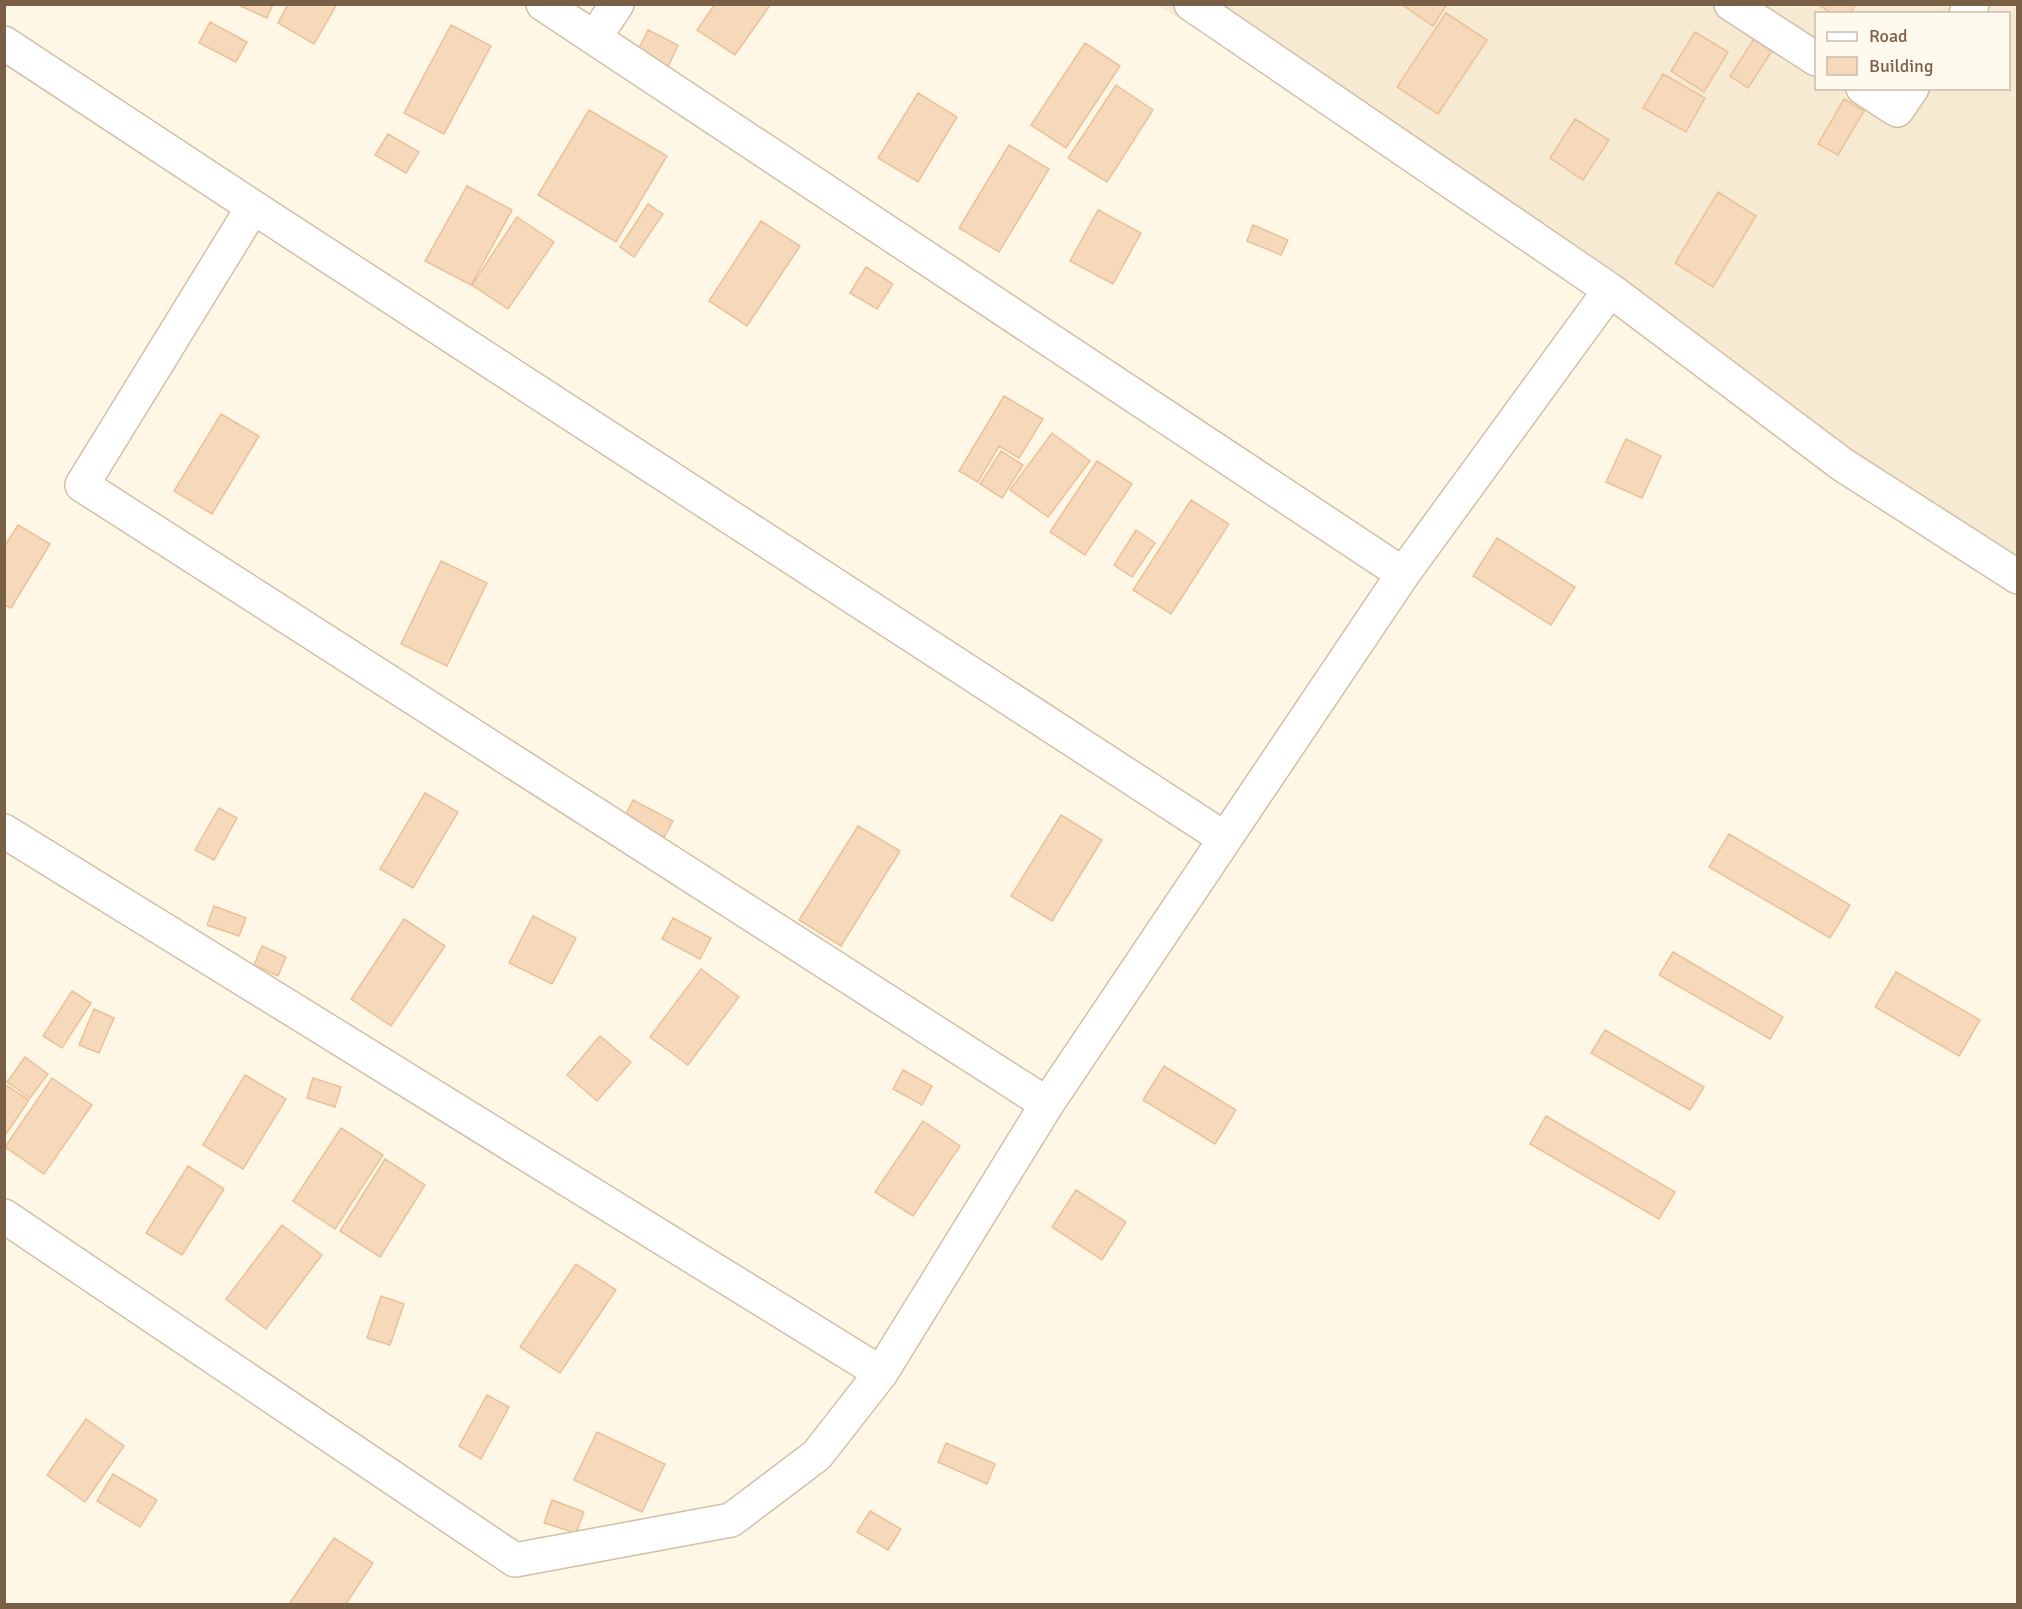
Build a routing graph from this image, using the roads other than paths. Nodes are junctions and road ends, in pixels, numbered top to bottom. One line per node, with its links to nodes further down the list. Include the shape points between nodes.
1 (543, 4): 5 (street)
2 (617, 4): 5 (street)
3 (1731, 4): 7 (street)
4 (1211, 10): 11 (street)
5 (595, 37): 13 (street)
6 (4, 43): 10 (street)
7 (1815, 58)
8 (1866, 90): 9 (street, via 1897,110)
9 (1911, 90)
10 (253, 207): 15 (street); 16 (street, via 82,485)
11 (1610, 290): 12 (street, via 1843,465); 13 (street)
12 (2015, 571)
13 (1403, 574): 15 (street)
14 (4, 831): 18 (street)
15 (1224, 838): 16 (street)
16 (1047, 1104): 18 (street)
17 (4, 1216): 18 (street, via 515,1560 731,1520 817,1455)
18 (880, 1373)

